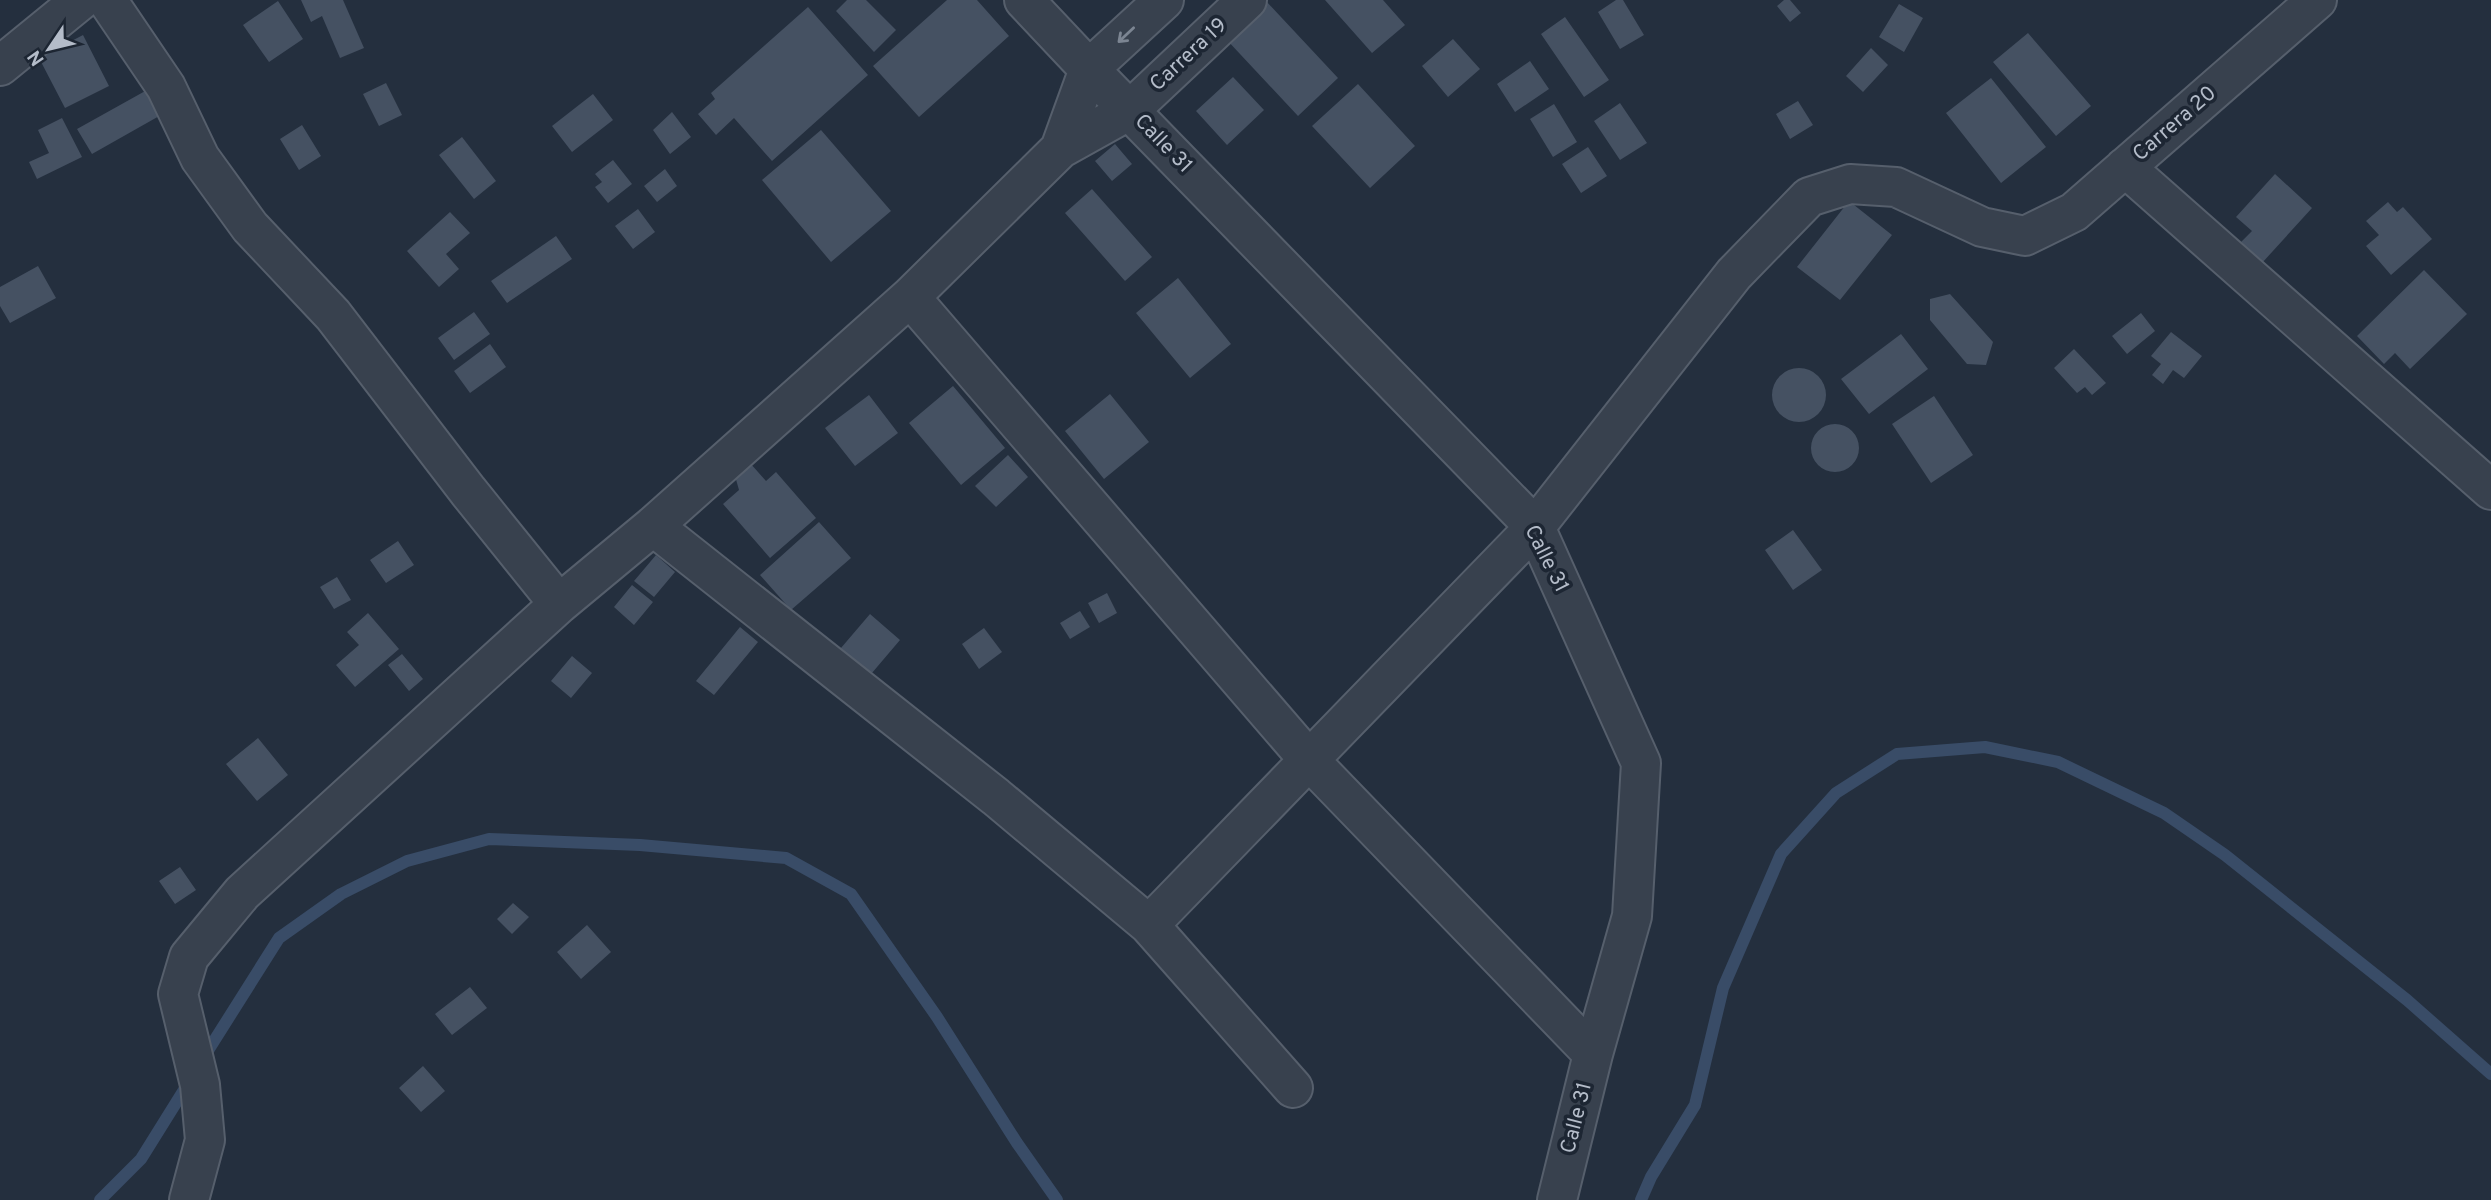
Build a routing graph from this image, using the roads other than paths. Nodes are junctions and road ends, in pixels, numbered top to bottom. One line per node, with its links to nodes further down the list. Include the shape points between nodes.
1 (81, 0): 7 (street)
2 (107, 0): 16 (street, via 166,87 200,158 250,227 333,315)
3 (1024, 0): 8 (street, Calle 31)
4 (1164, 0): 8 (street, one-way to 8)
5 (1247, 0): 9 (street, Carrera 19)
6 (2317, 0): 11 (street, Carrera 20)
7 (0, 66)
8 (1089, 69): 9 (street, Calle 31); 10 (street)
9 (1130, 110): 10 (street, Carrera 19); 15 (street, Calle 31)
10 (1060, 149): 12 (street)
11 (2125, 167): 13 (street); 15 (street, Carrera 20, via 2074,212 2025,236 1982,227 1896,187 1850,184 1809,197 1734,274)
12 (910, 298): 14 (street); 17 (street)
13 (2491, 490)
14 (653, 526): 16 (street); 18 (street, via 996,797)
15 (1535, 527): 17 (street); 19 (street, Calle 31, via 1641,762 1632,916)
16 (559, 604): 21 (street, via 242,894 189,957 178,994 200,1084 205,1140)
17 (1309, 760): 18 (street); 19 (street)
18 (1149, 925): 20 (street)
19 (1593, 1055): 22 (street, Calle 31)
20 (1293, 1088)
21 (189, 1200)
22 (1557, 1200)

